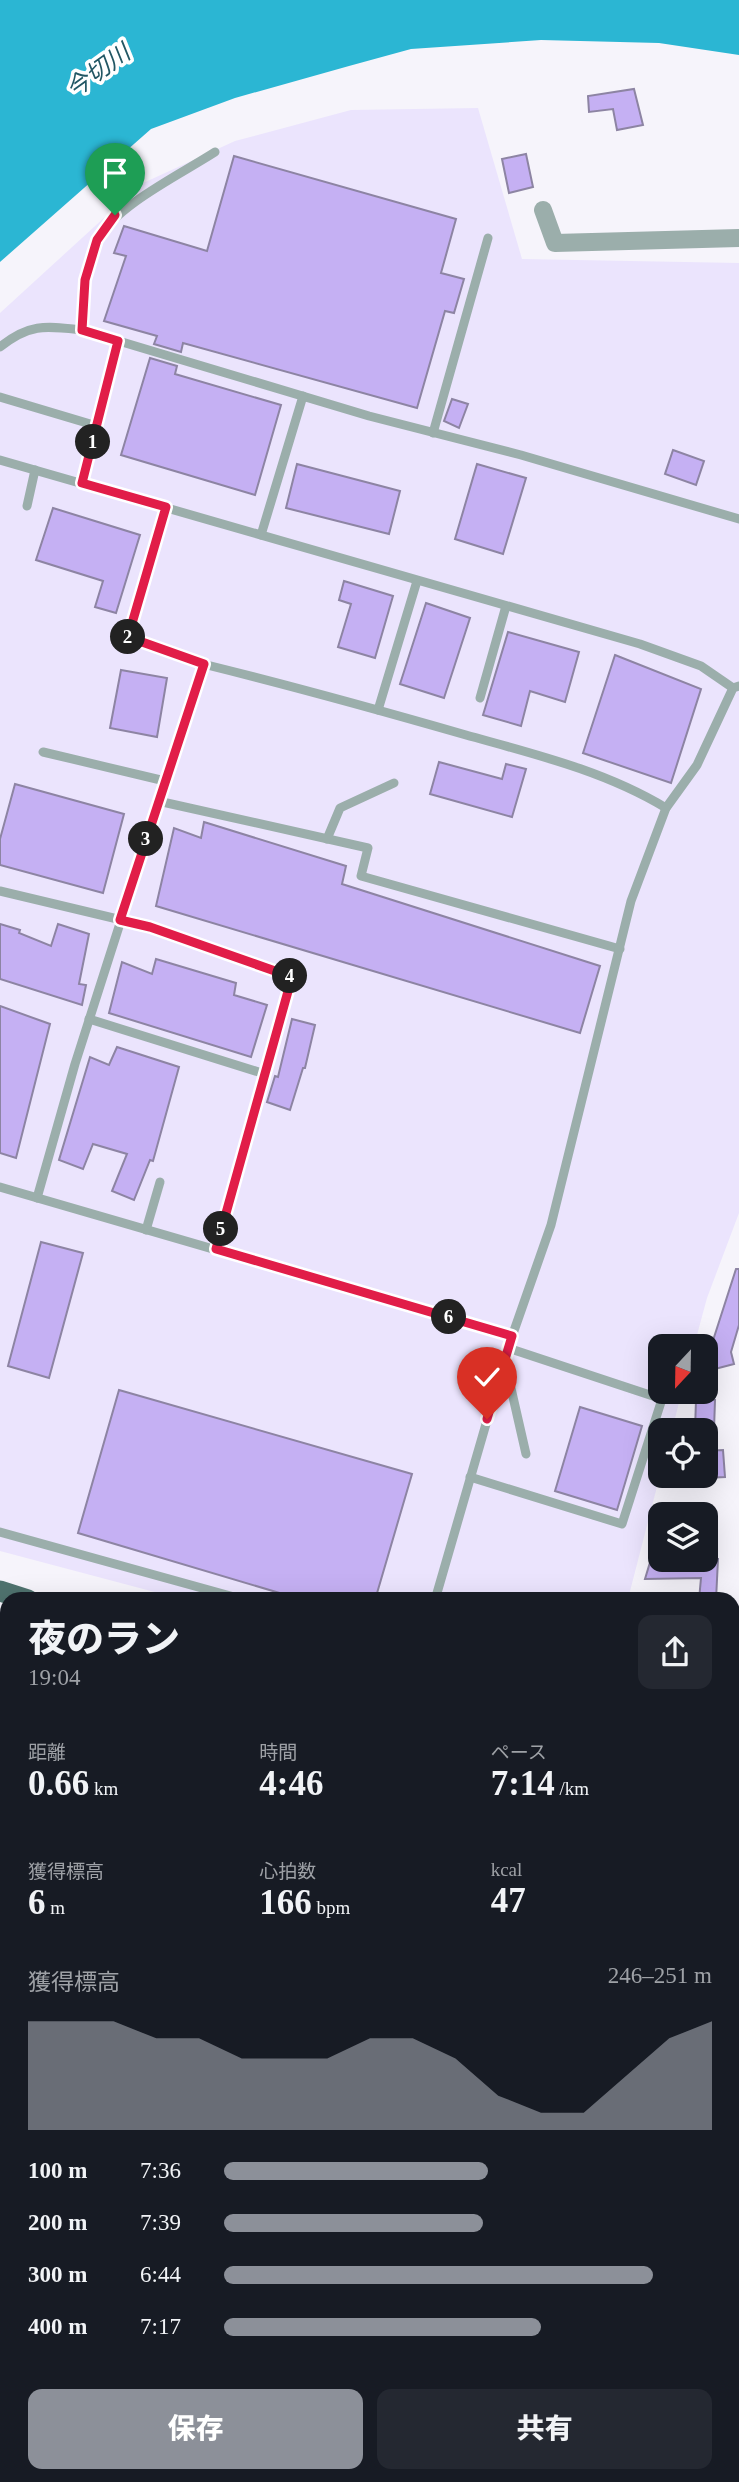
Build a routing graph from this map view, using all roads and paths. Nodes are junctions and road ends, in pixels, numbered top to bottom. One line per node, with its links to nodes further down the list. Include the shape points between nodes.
1 (215, 152): 5 (lane, via 115,215 97,240 85,280)
2 (542, 210): 4 (street, via 555,243)
3 (488, 238): 11 (lane)
4 (739, 238)
5 (82, 330): 6 (lane); 7 (lane, via 43,325 15,335)
6 (118, 341): 8 (lane); 10 (lane)
7 (0, 347)
8 (303, 396): 11 (lane); 18 (lane)
9 (0, 397): 10 (lane)
10 (97, 426): 14 (lane)
11 (433, 433): 17 (lane)
12 (0, 460): 13 (lane)
13 (35, 470): 14 (lane); 15 (lane)
14 (82, 483): 16 (lane)
15 (27, 506)
16 (166, 507): 18 (lane); 21 (lane, via 128,637)
17 (739, 519)
18 (261, 535): 19 (lane)
19 (417, 581): 20 (lane); 24 (lane)
20 (506, 606): 22 (lane, via 640,644 701,666); 23 (lane)
21 (204, 664): 24 (lane); 26 (lane)
22 (736, 687): 29 (lane, via 697,765)
23 (480, 698)
24 (378, 710): 29 (lane, via 550,759 636,790)
25 (43, 752): 26 (lane)
26 (165, 781): 28 (lane)
27 (394, 783): 30 (lane, via 340,808)
28 (158, 801): 30 (lane); 32 (lane)
29 (666, 808): 33 (lane, via 631,901)
30 (327, 839): 33 (lane, via 368,848 361,876)
31 (0, 891): 32 (lane)
32 (120, 920): 34 (lane); 35 (lane, via 292,977)
33 (620, 949): 41 (lane, via 551,1225)
34 (89, 1019): 35 (lane); 38 (lane)
35 (265, 1074): 40 (lane)
36 (160, 1182): 39 (lane)
37 (0, 1187): 38 (lane)
38 (37, 1198): 39 (lane)
39 (146, 1230): 40 (lane)
40 (216, 1249): 41 (lane)
41 (512, 1336): 42 (lane)
42 (508, 1348): 43 (lane); 45 (lane, via 662,1399 622,1524)
43 (505, 1361): 44 (lane); 45 (lane)
44 (526, 1454)
45 (470, 1477): 48 (lane)
46 (0, 1532): 47 (lane)
47 (216, 1592)
48 (437, 1592)

